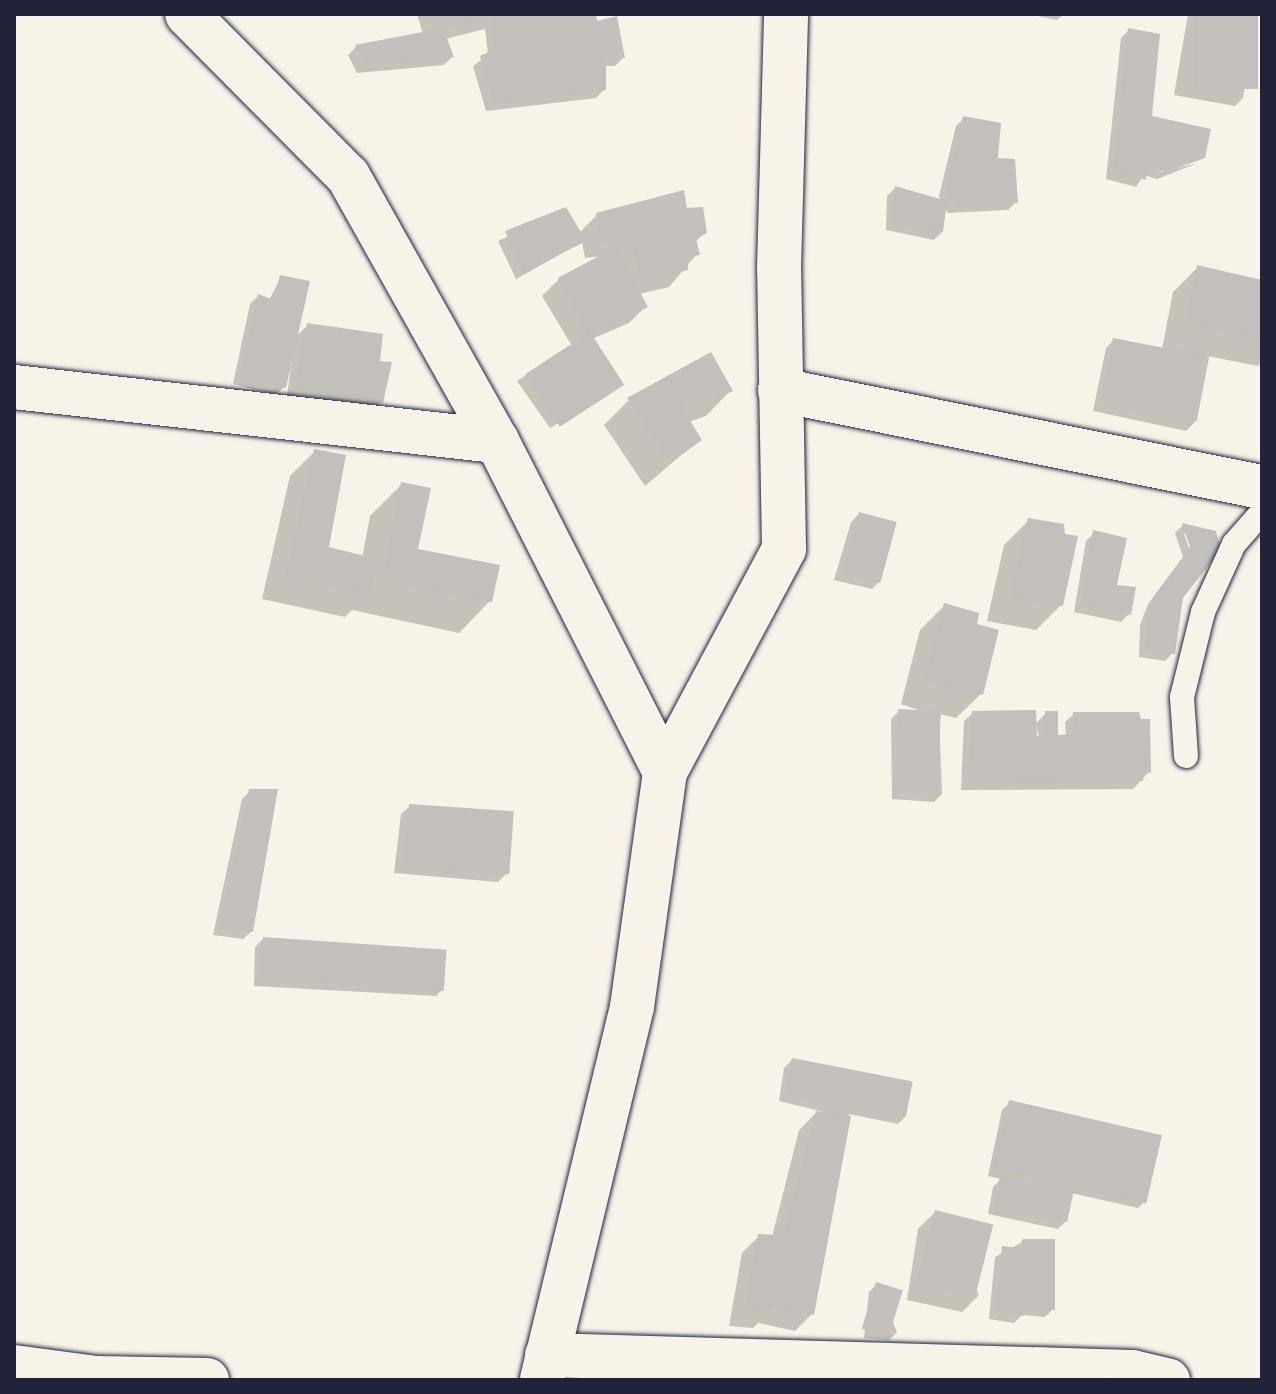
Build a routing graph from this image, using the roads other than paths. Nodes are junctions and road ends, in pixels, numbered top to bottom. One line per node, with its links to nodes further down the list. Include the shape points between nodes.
1 (187, 14): 5 (street, via 348,176)
2 (786, 14): 4 (street)
3 (14, 387): 5 (street)
4 (780, 390): 6 (street); 9 (street, via 784,549)
5 (497, 441): 9 (street)
6 (1262, 487)
7 (1262, 512): 8 (lane, via 1234,544 1203,612 1182,697)
8 (1186, 756)
9 (665, 772): 11 (street, via 632,1007)
10 (14, 1367): 12 (street)
11 (545, 1368): 14 (street, via 1132,1372)
12 (96, 1379): 13 (street)
13 (207, 1380)
14 (1168, 1380)

